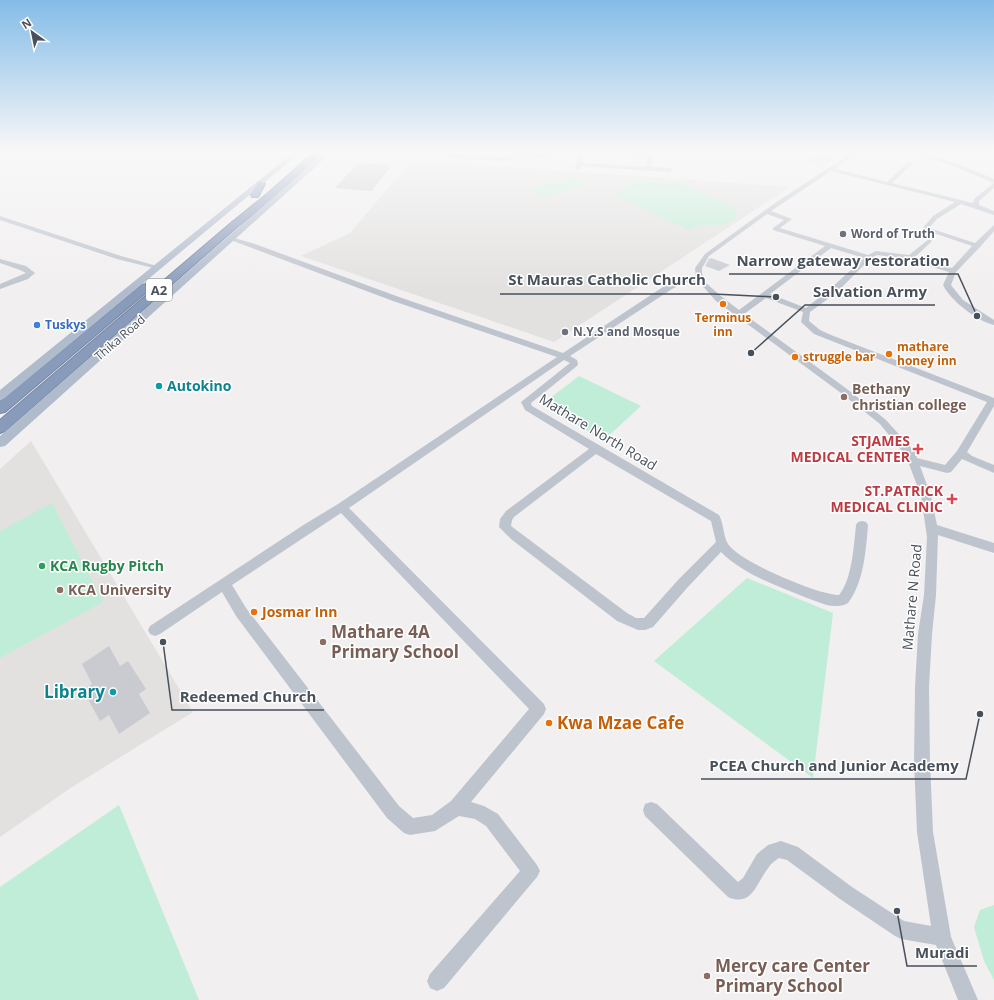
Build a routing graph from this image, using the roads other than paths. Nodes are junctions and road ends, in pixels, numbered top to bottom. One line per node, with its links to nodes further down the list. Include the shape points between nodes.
1 (243, 199): 21 (main road)
2 (251, 199): 32 (highway, Thika Road / A2)
3 (267, 199): 33 (highway, Thika Road / A2)
4 (277, 199): 14 (main road, Thika Road)
5 (786, 199): 10 (street)
6 (947, 199): 8 (street)
7 (978, 199): 9 (street)
8 (960, 202): 9 (street); 17 (street, via 933,219 925,229)
9 (976, 206): 11 (street)
10 (766, 212): 16 (street, via 789,219 775,229); 23 (street, via 702,260 698,271)
11 (994, 213)
12 (0, 218): 21 (street, via 119,258)
13 (994, 227): 17 (street)
14 (231, 239): 29 (street); 34 (main road, Thika Road)
15 (929, 241): 18 (street, via 913,256)
16 (828, 246): 19 (street); 25 (street)
17 (978, 246): 22 (street)
18 (903, 256): 19 (street, via 876,254); 22 (street)
19 (869, 257): 26 (street)
20 (0, 261): 24 (street, via 31,273)
21 (157, 267): 30 (main road)
22 (953, 271): 28 (street, via 947,282 948,290)
23 (700, 280): 27 (street, Mathare N Road); 29 (street, via 685,280 669,287)
24 (0, 287)
25 (766, 295): 26 (street); 27 (street)
26 (807, 311): 31 (street, via 805,322 822,334)
27 (739, 314): 37 (street, Mathare N Road, via 883,422 911,455)
28 (994, 323)
29 (563, 356): 35 (street, Mathare North Road, via 574,364 526,402 526,405); 39 (street)
30 (0, 396)
31 (993, 402): 36 (street)
32 (0, 409)
33 (0, 428)
34 (0, 443)
35 (596, 450): 42 (street, Mathare North Road, via 715,518); 42 (street, via 510,514 506,518 505,527 622,617 640,624 649,622)
36 (961, 454): 37 (street, via 947,469); 38 (street)
37 (913, 461): 41 (street, Mathare N Road, via 926,496)
38 (994, 470)
39 (342, 507): 44 (street); 46 (street, via 539,709)
40 (862, 525): 42 (street, via 861,543 851,587 846,598 836,601 751,568 725,550)
41 (932, 528): 43 (street); 48 (street, Mathare N Road, via 930,595 922,687 922,762 925,832)
42 (722, 543)
43 (994, 548)
44 (224, 584): 45 (street); 46 (street, via 241,612 393,812 410,827 435,823)
45 (155, 630)
46 (456, 807): 49 (street, via 478,812 492,820 532,871)
47 (651, 810): 48 (street, via 734,891 741,891 750,884 763,860 781,849 792,853 901,930)
48 (942, 937): 50 (street, Mathare N Road)
49 (437, 980)
50 (968, 1000)

